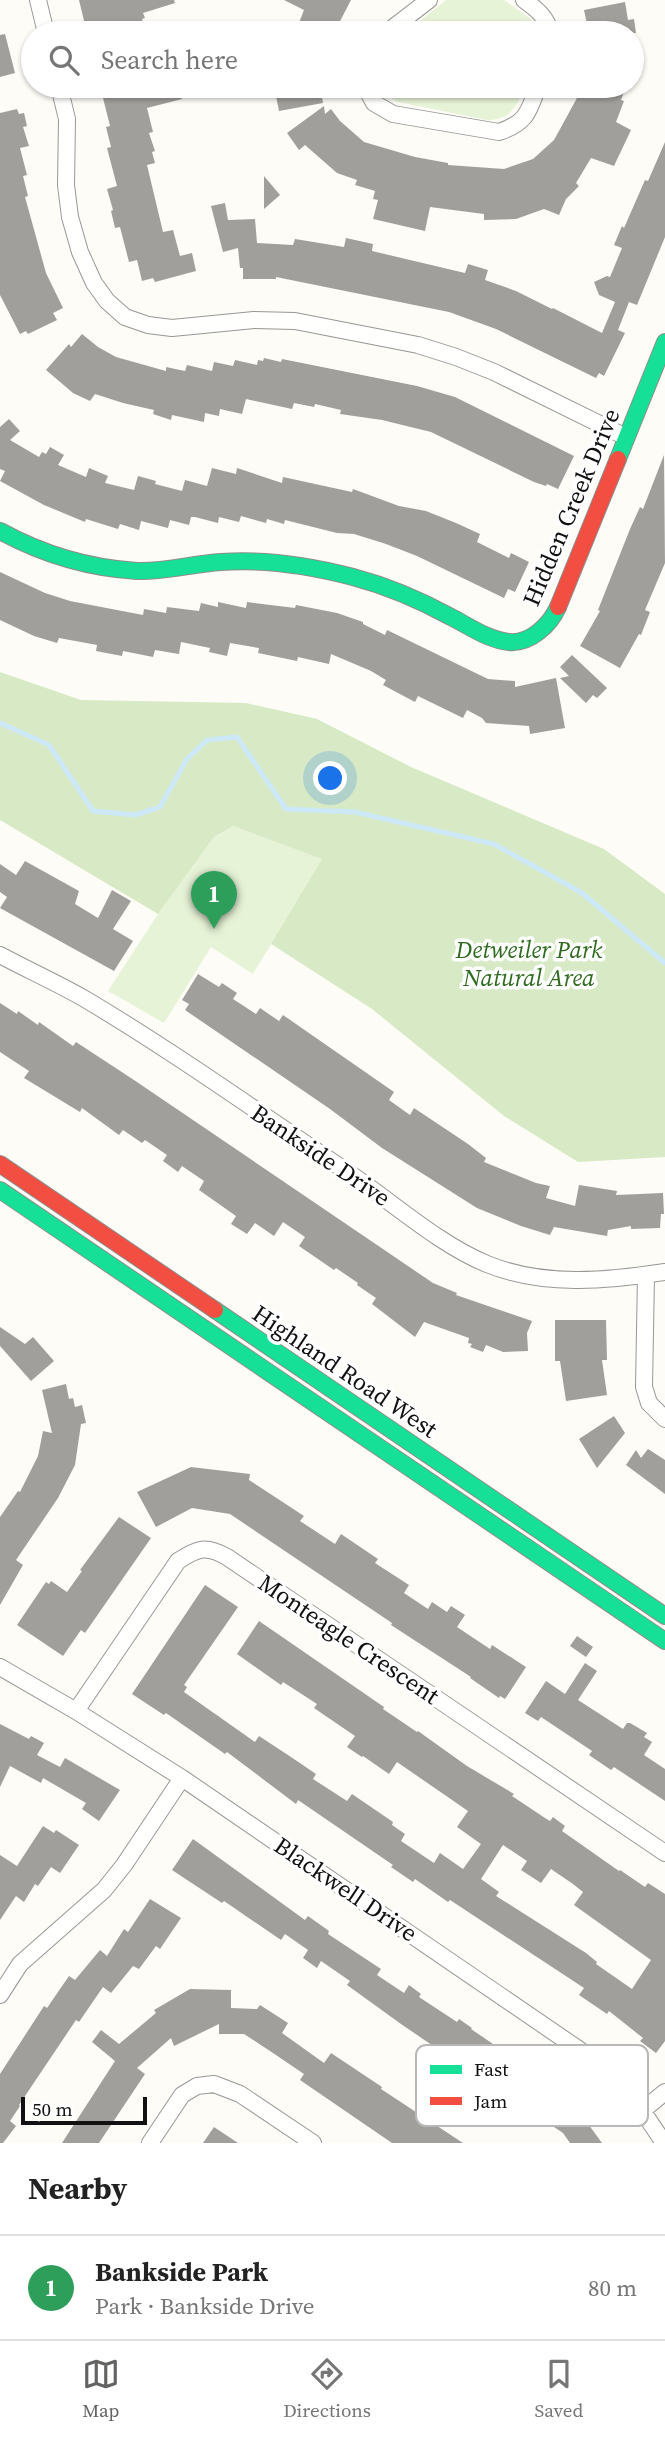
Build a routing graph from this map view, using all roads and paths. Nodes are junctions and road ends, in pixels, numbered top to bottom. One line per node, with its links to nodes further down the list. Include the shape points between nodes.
1 (38, 0): 4 (street)
2 (429, 0): 5 (street)
3 (524, 0): 6 (street)
4 (43, 21)
5 (402, 21)
6 (547, 21)
7 (62, 98): 11 (street, via 66,185 80,253 100,292 125,317 172,328 295,321 418,345 494,372)
8 (371, 98): 9 (street, via 393,114 499,132 513,128 528,114)
9 (534, 98)
10 (665, 342): 11 (main road, Hidden Creek Drive)
11 (626, 437): 12 (main road, Hidden Creek Drive, via 555,612 536,634 523,640 493,638 430,606 353,577 296,565 228,562 158,571 97,568)
12 (0, 531)
13 (0, 955): 17 (street, Bankside Drive, via 131,1028 456,1248 487,1264 524,1275 573,1280)
14 (0, 1164): 19 (main road, Highland Road West)
15 (0, 1190): 20 (main road, Highland Road West)
16 (665, 1272): 17 (street, Bankside Drive)
17 (646, 1275): 18 (street, via 644,1387 649,1403)
18 (665, 1419)
19 (665, 1616)
20 (665, 1641)
21 (0, 1667): 22 (street, Blackwell Drive)
22 (76, 1711): 23 (street, Blackwell Drive); 24 (street, Monteagle Crescent, via 178,1561 195,1550 212,1549)
23 (182, 1778): 25 (street, via 104,1891 20,1964); 26 (street, Blackwell Drive)
24 (665, 1853)
25 (0, 1995)
26 (575, 2045)
27 (665, 2092): 28 (street)
28 (648, 2106)
29 (648, 2118): 32 (street, Blackwell Drive)
30 (150, 2143): 31 (street, via 182,2095 197,2086 214,2084 240,2094)
31 (313, 2143)
32 (664, 2143)

